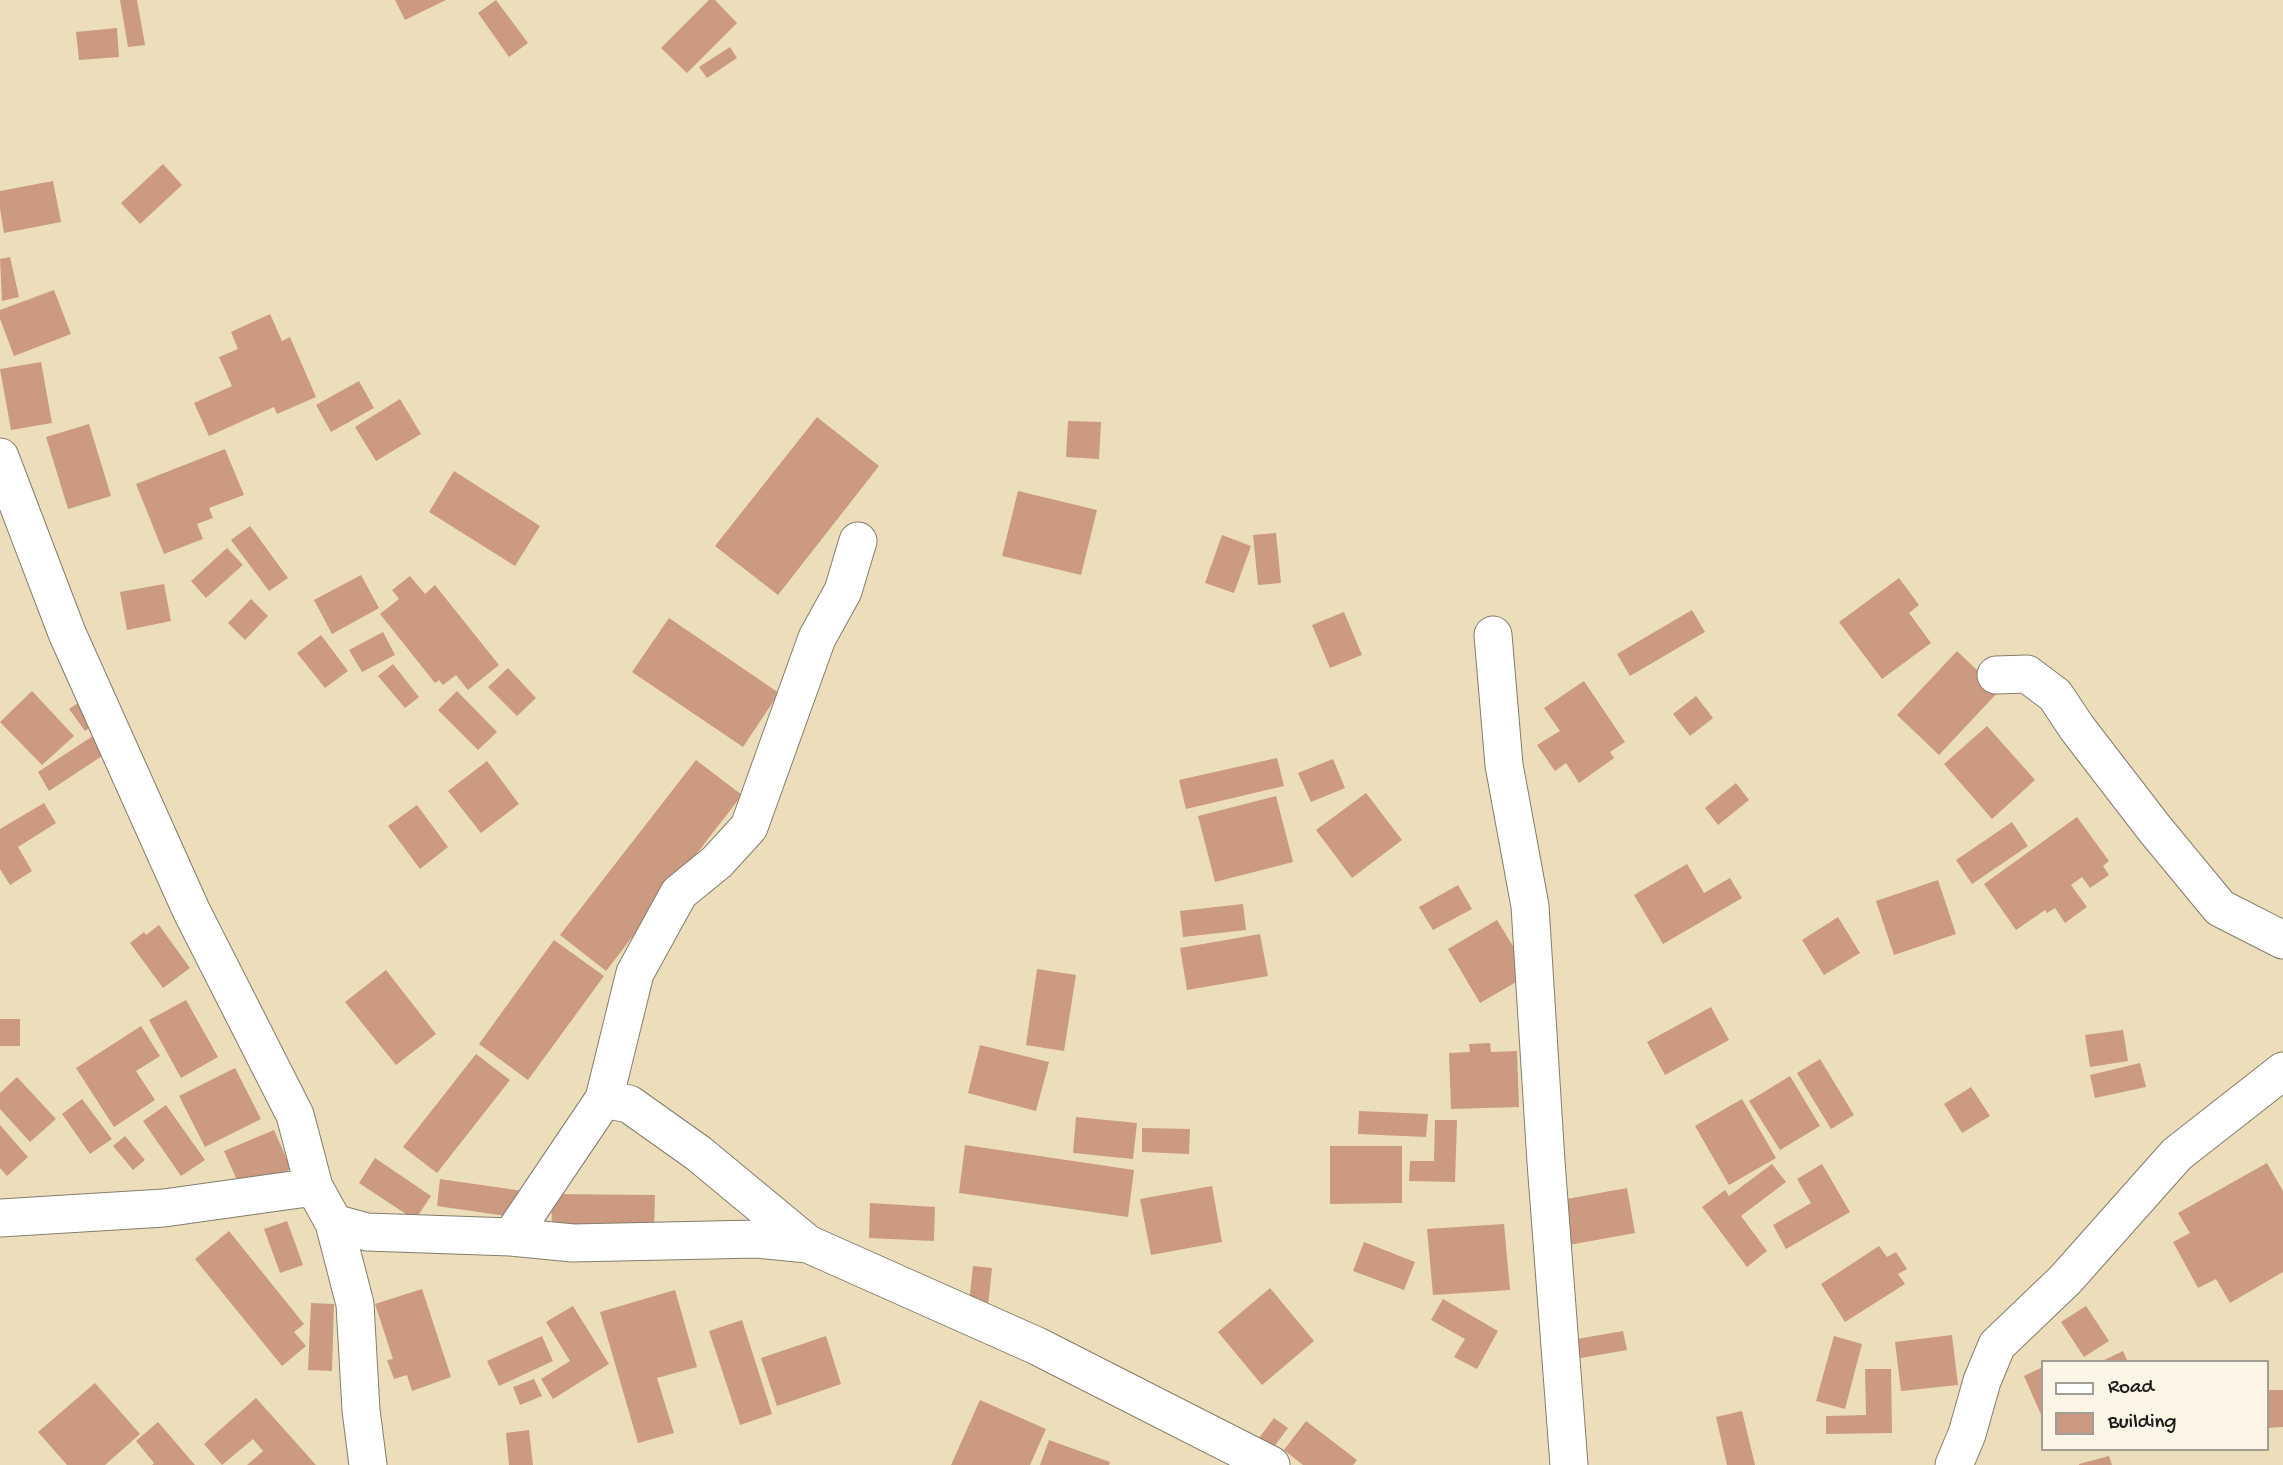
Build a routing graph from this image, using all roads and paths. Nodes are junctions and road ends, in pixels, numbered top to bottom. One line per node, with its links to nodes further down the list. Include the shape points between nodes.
1 (0, 457): 8 (street, via 67,633 174,873 295,1115)
2 (858, 541): 7 (street, via 843,591 817,638 748,827 717,862 679,893 635,973)
3 (1493, 635): 15 (street, via 1504,765 1530,906)
4 (1996, 675): 5 (street, via 2027,674 2055,695 2220,908)
5 (2283, 940)
6 (2283, 1071): 16 (street, via 2177,1154 2065,1280 1997,1345)
7 (604, 1099): 11 (street); 12 (street, via 629,1104 698,1153)
8 (314, 1187): 9 (street, via 164,1208); 10 (street)
9 (0, 1218)
10 (334, 1223): 11 (street, via 367,1232); 13 (street, via 355,1304)
11 (511, 1237): 12 (street, via 573,1243 757,1239)
12 (808, 1244): 14 (street, via 1037,1346)
13 (368, 1465)
14 (1271, 1465)
15 (1569, 1465)
16 (1954, 1465)

